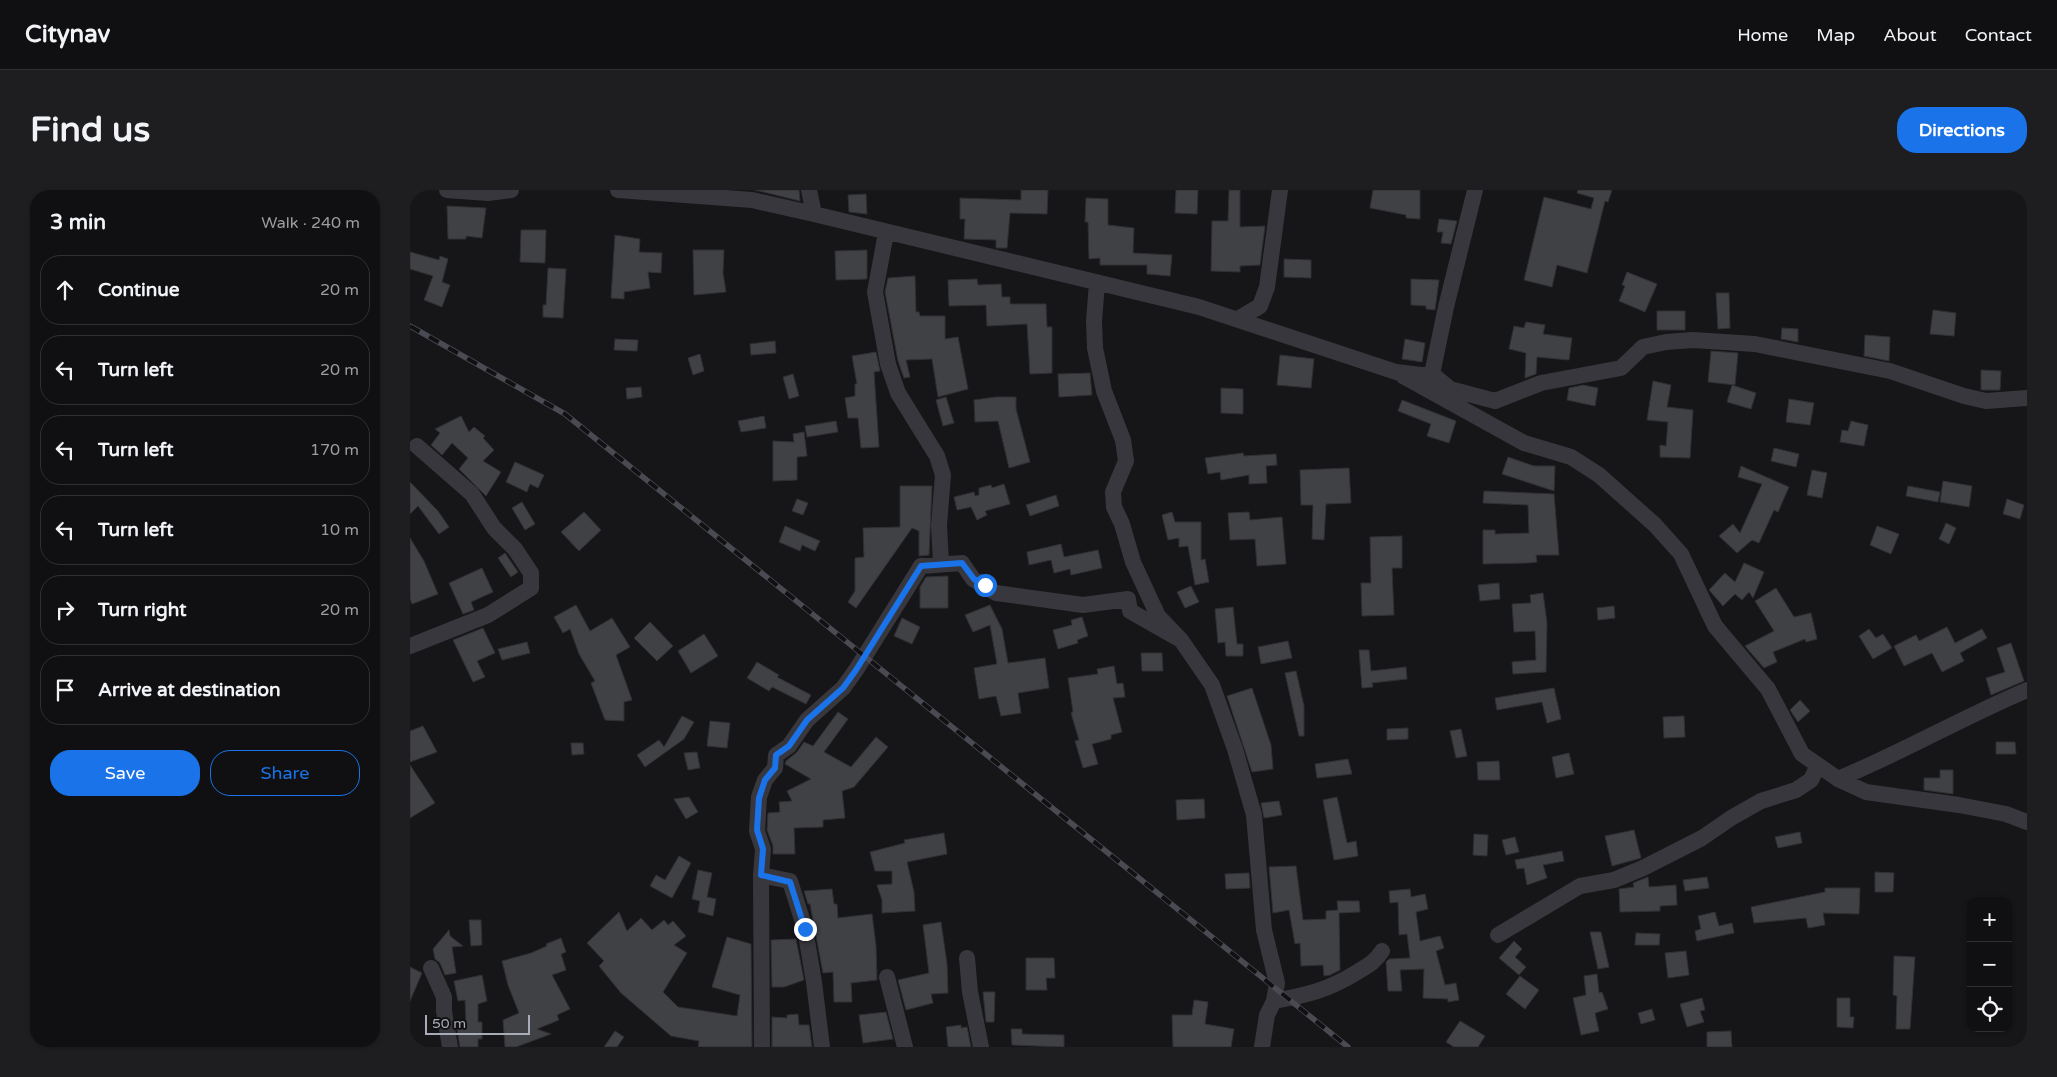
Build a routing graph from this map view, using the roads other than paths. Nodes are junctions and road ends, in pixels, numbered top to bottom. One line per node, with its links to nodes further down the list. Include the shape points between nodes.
1 (447, 190): 2 (street, via 488,194)
2 (511, 190)
3 (618, 190): 7 (street, via 752,200)
4 (809, 190): 7 (street)
5 (1280, 190): 10 (street, via 1267,287 1260,306)
6 (1475, 190): 12 (street)
7 (814, 214): 8 (street)
8 (886, 233): 9 (street); 15 (street, via 875,292 888,364 898,393 937,456 943,476 939,525)
9 (1097, 283): 10 (street); 16 (street, via 1095,348 1104,390 1123,440 1126,461 1113,492 1114,507 1147,596 1158,616)
10 (1238, 319): 11 (street)
11 (1396, 372): 12 (street); 19 (street, via 1524,443 1571,457 1599,476 1654,525 1681,554 1715,626 1768,689 1802,754)
12 (1432, 374): 13 (street, via 1450,389 1495,401 1541,383 1621,368 1643,347 1701,340 1755,344 1890,372 1986,400)
13 (2027, 398)
14 (417, 446): 17 (street, via 472,494 494,528 515,549 531,573 531,588 488,615)
15 (941, 563): 16 (street, via 962,563 974,579 996,593 1083,605 1128,599 1130,611); 22 (street, via 921,566 843,688 807,720 789,746 776,755 775,768 765,780 759,798 757,830 763,849)
16 (1181, 640): 28 (street, via 1212,685 1254,815 1264,930 1277,983)
17 (410, 646)
18 (2027, 690): 20 (street)
19 (1818, 765): 20 (street); 23 (street, via 1811,780 1796,790 1761,801 1702,838 1644,868 1614,880 1580,886)
20 (1838, 779): 21 (street, via 1866,792 1959,805 2006,814)
21 (2027, 822)
22 (761, 875): 30 (street); 31 (street, via 790,882 805,929)
23 (1498, 934)
24 (1382, 951): 28 (street, via 1377,960 1337,985 1314,994)
25 (967, 958): 33 (street)
26 (431, 968): 29 (street, via 444,997)
27 (887, 977): 32 (street)
28 (1274, 1001): 34 (street, via 1267,1016)
29 (450, 1047)
30 (762, 1047)
31 (822, 1047)
32 (905, 1047)
33 (980, 1047)
34 (1262, 1047)

